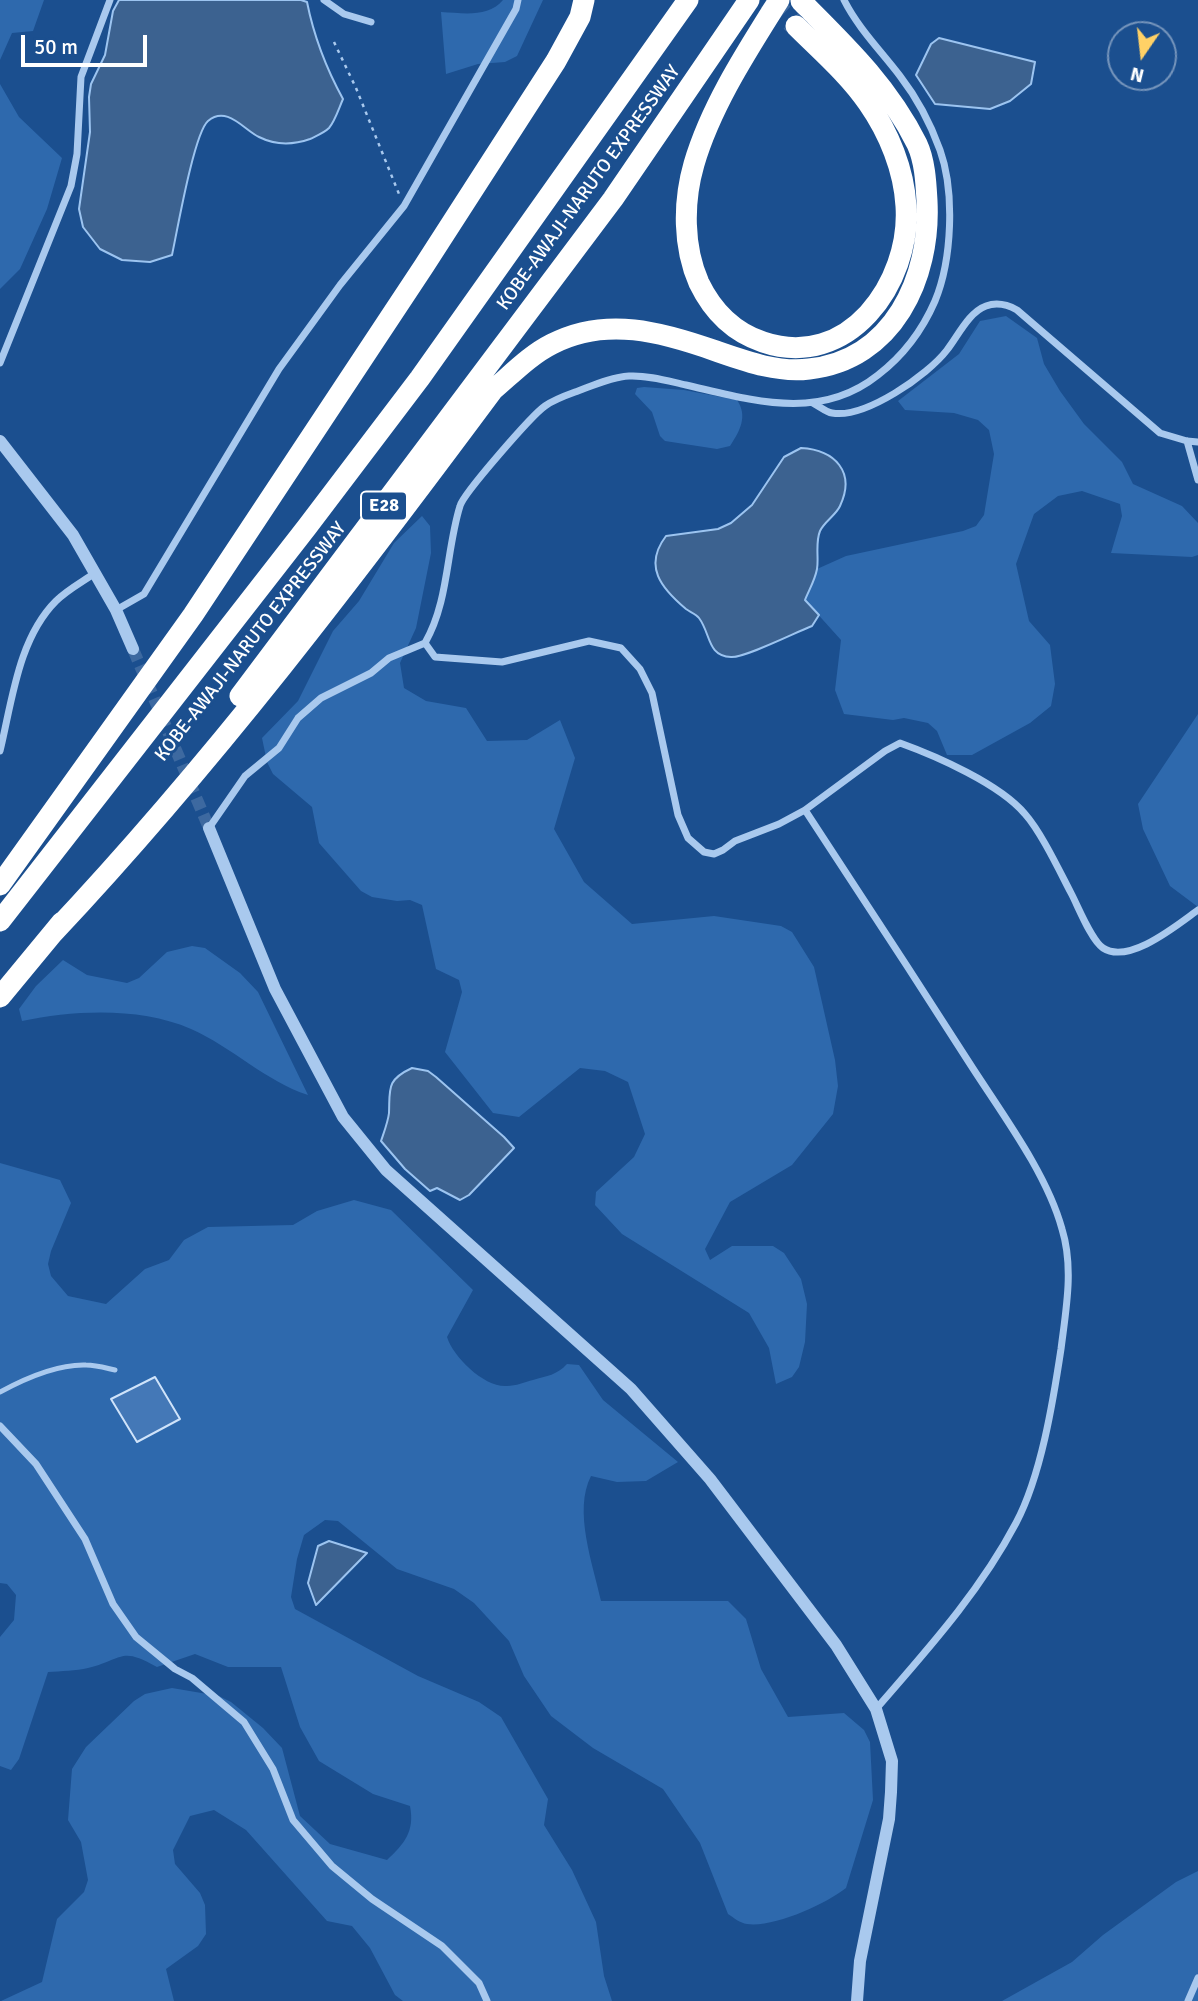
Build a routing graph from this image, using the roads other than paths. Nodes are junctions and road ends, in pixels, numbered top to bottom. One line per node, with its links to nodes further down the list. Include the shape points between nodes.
1 (110, 0): 12 (street, via 80,77 71,186)
2 (324, 0): 10 (street, via 344,14)
3 (518, 0): 19 (street, via 404,206 279,369 144,594)
4 (584, 0): 25 (highway, via 580,18 556,61 395,311 193,615)
5 (688, 0): 27 (highway, KOBE-AWAJI-NARUTO EXPRESSWAY / E28, via 420,378)
6 (749, 0): 28 (highway, KOBE-AWAJI-NARUTO EXPRESSWAY / E28, via 613,199 394,493)
7 (779, 0): 11 (highway, via 706,130 688,193 686,235 692,266 719,315 741,333 788,347 830,341 862,321 893,278 906,224 902,180 884,129 867,101)
8 (844, 0): 13 (street, via 902,78 924,114 944,162 947,256 938,294 902,354 869,382)
9 (801, 1): 28 (highway, via 883,87 919,148 928,223 922,262 910,298 896,320 858,354 807,369 766,366 650,332 614,328 575,335 524,363 494,390 298,648 116,866)
10 (371, 22)
11 (796, 26)
12 (0, 363)
13 (813, 403): 15 (street, via 831,413 854,412 878,403 946,353 976,312 986,306 1009,305 1160,433); 20 (street, via 774,404 629,376 545,405 463,498 443,595)
14 (0, 441): 18 (street, via 73,535)
15 (1187, 441): 16 (street); 17 (street)
16 (1198, 442)
17 (1198, 480)
18 (95, 573): 19 (street); 22 (street, via 55,601 35,632)
19 (116, 611): 21 (street)
20 (425, 643): 23 (street, via 435,657 502,662 589,641 621,648 640,669 652,693 678,816 688,838 704,852 714,854); 24 (street, via 389,658 371,673 321,698 298,718 279,748 245,776)
21 (133, 649)
22 (0, 751)
23 (805, 810): 26 (street, via 900,743 998,791 1025,814 1103,948 1123,953 1156,939); 33 (street, via 1013,1130 1050,1195 1069,1261 1057,1376 1036,1471 1017,1522 950,1625)
24 (209, 828): 33 (street, via 275,989 343,1117 386,1170 631,1389 718,1490 836,1645)
25 (0, 885)
26 (1198, 910)
27 (0, 921)
28 (53, 933): 29 (highway, KOBE-AWAJI-NARUTO EXPRESSWAY / E28)
29 (0, 998)
30 (115, 1370): 31 (lane, via 85,1365 55,1370 24,1378)
31 (0, 1392)
32 (0, 1426): 35 (street, via 36,1464 85,1539 113,1604 136,1637 244,1722 273,1769 293,1821 332,1866 442,1946 479,1983)
33 (876, 1709): 36 (street, via 892,1761 891,1792)
34 (1198, 1978): 37 (street)
35 (488, 2001)
36 (857, 2001)
37 (1188, 2001)

